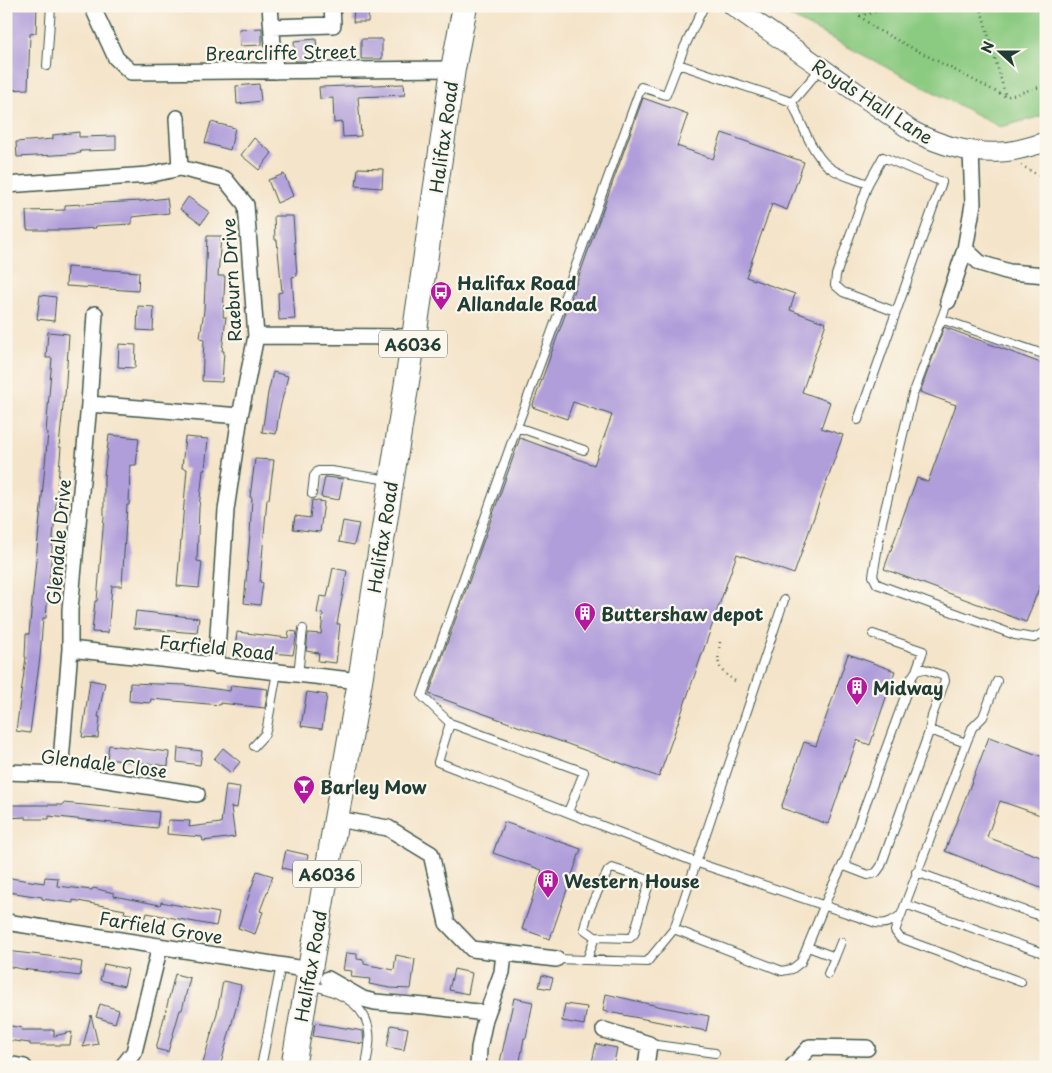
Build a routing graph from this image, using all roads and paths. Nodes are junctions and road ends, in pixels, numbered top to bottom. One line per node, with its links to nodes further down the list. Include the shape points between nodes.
1 (51, 6): 14 (lane)
2 (92, 6): 17 (street, Brearcliffe Street, via 116,58 131,72)
3 (270, 6): 12 (street)
4 (332, 6): 12 (street, via 333,25)
5 (465, 6): 16 (highway, Halifax Road / A6036)
6 (704, 6): 13 (lane)
7 (733, 6): 15 (street, Royds Hall Lane)
8 (857, 6): 11 (path)
9 (895, 6): 11 (path)
10 (980, 6): 19 (path)
11 (860, 16): 19 (path, via 876,29)
12 (272, 27): 17 (street)
13 (678, 64): 20 (lane); 39 (lane, via 666,96 641,87)
14 (47, 66)
15 (821, 68): 20 (lane); 23 (street, Royds Hall Lane, via 912,131 938,144)
16 (453, 69): 17 (street, Brearcliffe Street); 34 (highway, Halifax Road / A6036)
17 (275, 72)
18 (1046, 85): 19 (path)
19 (1006, 97)
20 (792, 102): 25 (lane, via 817,154 828,167)
21 (176, 118): 24 (street)
22 (1046, 142): 23 (street, Royds Hall Lane, via 1001,152)
23 (970, 151): 27 (street, via 973,204)
24 (180, 168): 26 (street, Raeburn Drive, via 148,175); 33 (street, Raeburn Drive, via 225,179 246,205)
25 (868, 184): 30 (lane, via 836,275 836,285 843,292); 30 (lane, via 883,157 942,182)
26 (6, 185)
27 (965, 249): 28 (street, via 980,263 1009,272); 29 (street)
28 (1046, 276)
29 (948, 301): 32 (lane)
30 (896, 312): 38 (lane)
31 (95, 314): 36 (street, Glendale Drive)
32 (941, 319): 35 (lane); 45 (lane, via 912,397 882,522 873,576 877,584 1015,635 1034,638)
33 (256, 336): 34 (street); 37 (street, Raeburn Drive)
34 (414, 337): 41 (highway, Halifax Road / A6036)
35 (1046, 355)
36 (90, 404): 37 (street); 48 (street, Glendale Drive, via 70,610)
37 (240, 416): 49 (street, Raeburn Drive, via 226,510)
38 (858, 420)
39 (517, 427): 40 (lane); 56 (lane, via 422,696)
40 (584, 450)
41 (391, 480): 42 (lane, via 318,471 314,476); 53 (highway, Halifax Road / A6036)
42 (312, 494)
43 (784, 600): 66 (lane)
44 (303, 629): 52 (lane)
45 (1046, 632)
46 (873, 634): 50 (lane, via 923,651)
47 (720, 642): 54 (path, via 718,665)
48 (70, 649): 49 (street, Farfield Road); 61 (street, Glendale Drive)
49 (216, 666): 51 (street, Farfield Road)
50 (916, 670): 57 (lane, via 924,669 944,676); 65 (lane)
51 (277, 672): 52 (street, Farfield Road); 59 (lane, via 265,734)
52 (298, 675): 53 (street, Farfield Road)
53 (360, 681): 64 (highway, Halifax Road / A6036)
54 (735, 681)
55 (997, 681): 58 (lane, via 983,717 972,728)
56 (450, 722): 63 (lane, via 438,762); 63 (lane, via 584,772)
57 (930, 730): 58 (lane); 65 (lane, via 881,866 876,873 868,875 847,867)
58 (966, 743): 67 (lane)
59 (254, 746)
60 (6, 772): 61 (street, Glendale Close)
61 (60, 774): 62 (street, Glendale Close)
62 (197, 794)
63 (568, 812): 66 (lane)
64 (337, 819): 78 (street, via 388,828 431,854 447,923 472,949); 85 (highway, Halifax Road / A6036)
65 (846, 858): 69 (lane)
66 (695, 862): 69 (lane); 73 (lane)
67 (916, 872): 68 (lane); 71 (lane)
68 (905, 904): 70 (lane); 79 (lane)
69 (825, 905): 70 (lane, via 883,925); 77 (lane)
70 (901, 915): 86 (lane, via 895,931 900,938)
71 (1046, 918)
72 (6, 922): 76 (street, Farfield Grove)
73 (674, 929): 77 (lane, via 782,971 801,962); 82 (lane, via 647,962)
74 (595, 937): 74 (lane, via 584,929 593,900 608,870 612,868 646,879 648,889 634,934 630,938); 82 (lane)
75 (841, 942): 80 (lane)
76 (160, 946): 83 (street, Farfield Grove); 94 (street, via 134,1052)
77 (808, 947): 80 (lane)
78 (504, 953): 81 (street); 87 (street, via 502,972)
79 (1046, 954)
80 (835, 957): 84 (lane)
81 (556, 959): 82 (lane)
82 (587, 960)
83 (281, 965): 85 (street, Farfield Grove); 95 (lane)
84 (828, 974)
85 (315, 978): 87 (street, Farfield Grove, via 375,1002); 96 (highway, Halifax Road / A6036); 97 (lane, via 348,999 362,1013 370,1037)
86 (1021, 982)
87 (486, 1013): 98 (street)
88 (604, 1030): 89 (street)
89 (649, 1044): 91 (lane); 99 (street)
90 (867, 1048): 100 (street, via 810,1047)
91 (715, 1053)
92 (6, 1064): 93 (street)
93 (24, 1067)
94 (122, 1067)
95 (261, 1067)
96 (293, 1067)
97 (366, 1067)
98 (478, 1067)
99 (646, 1067)
100 (792, 1067)

